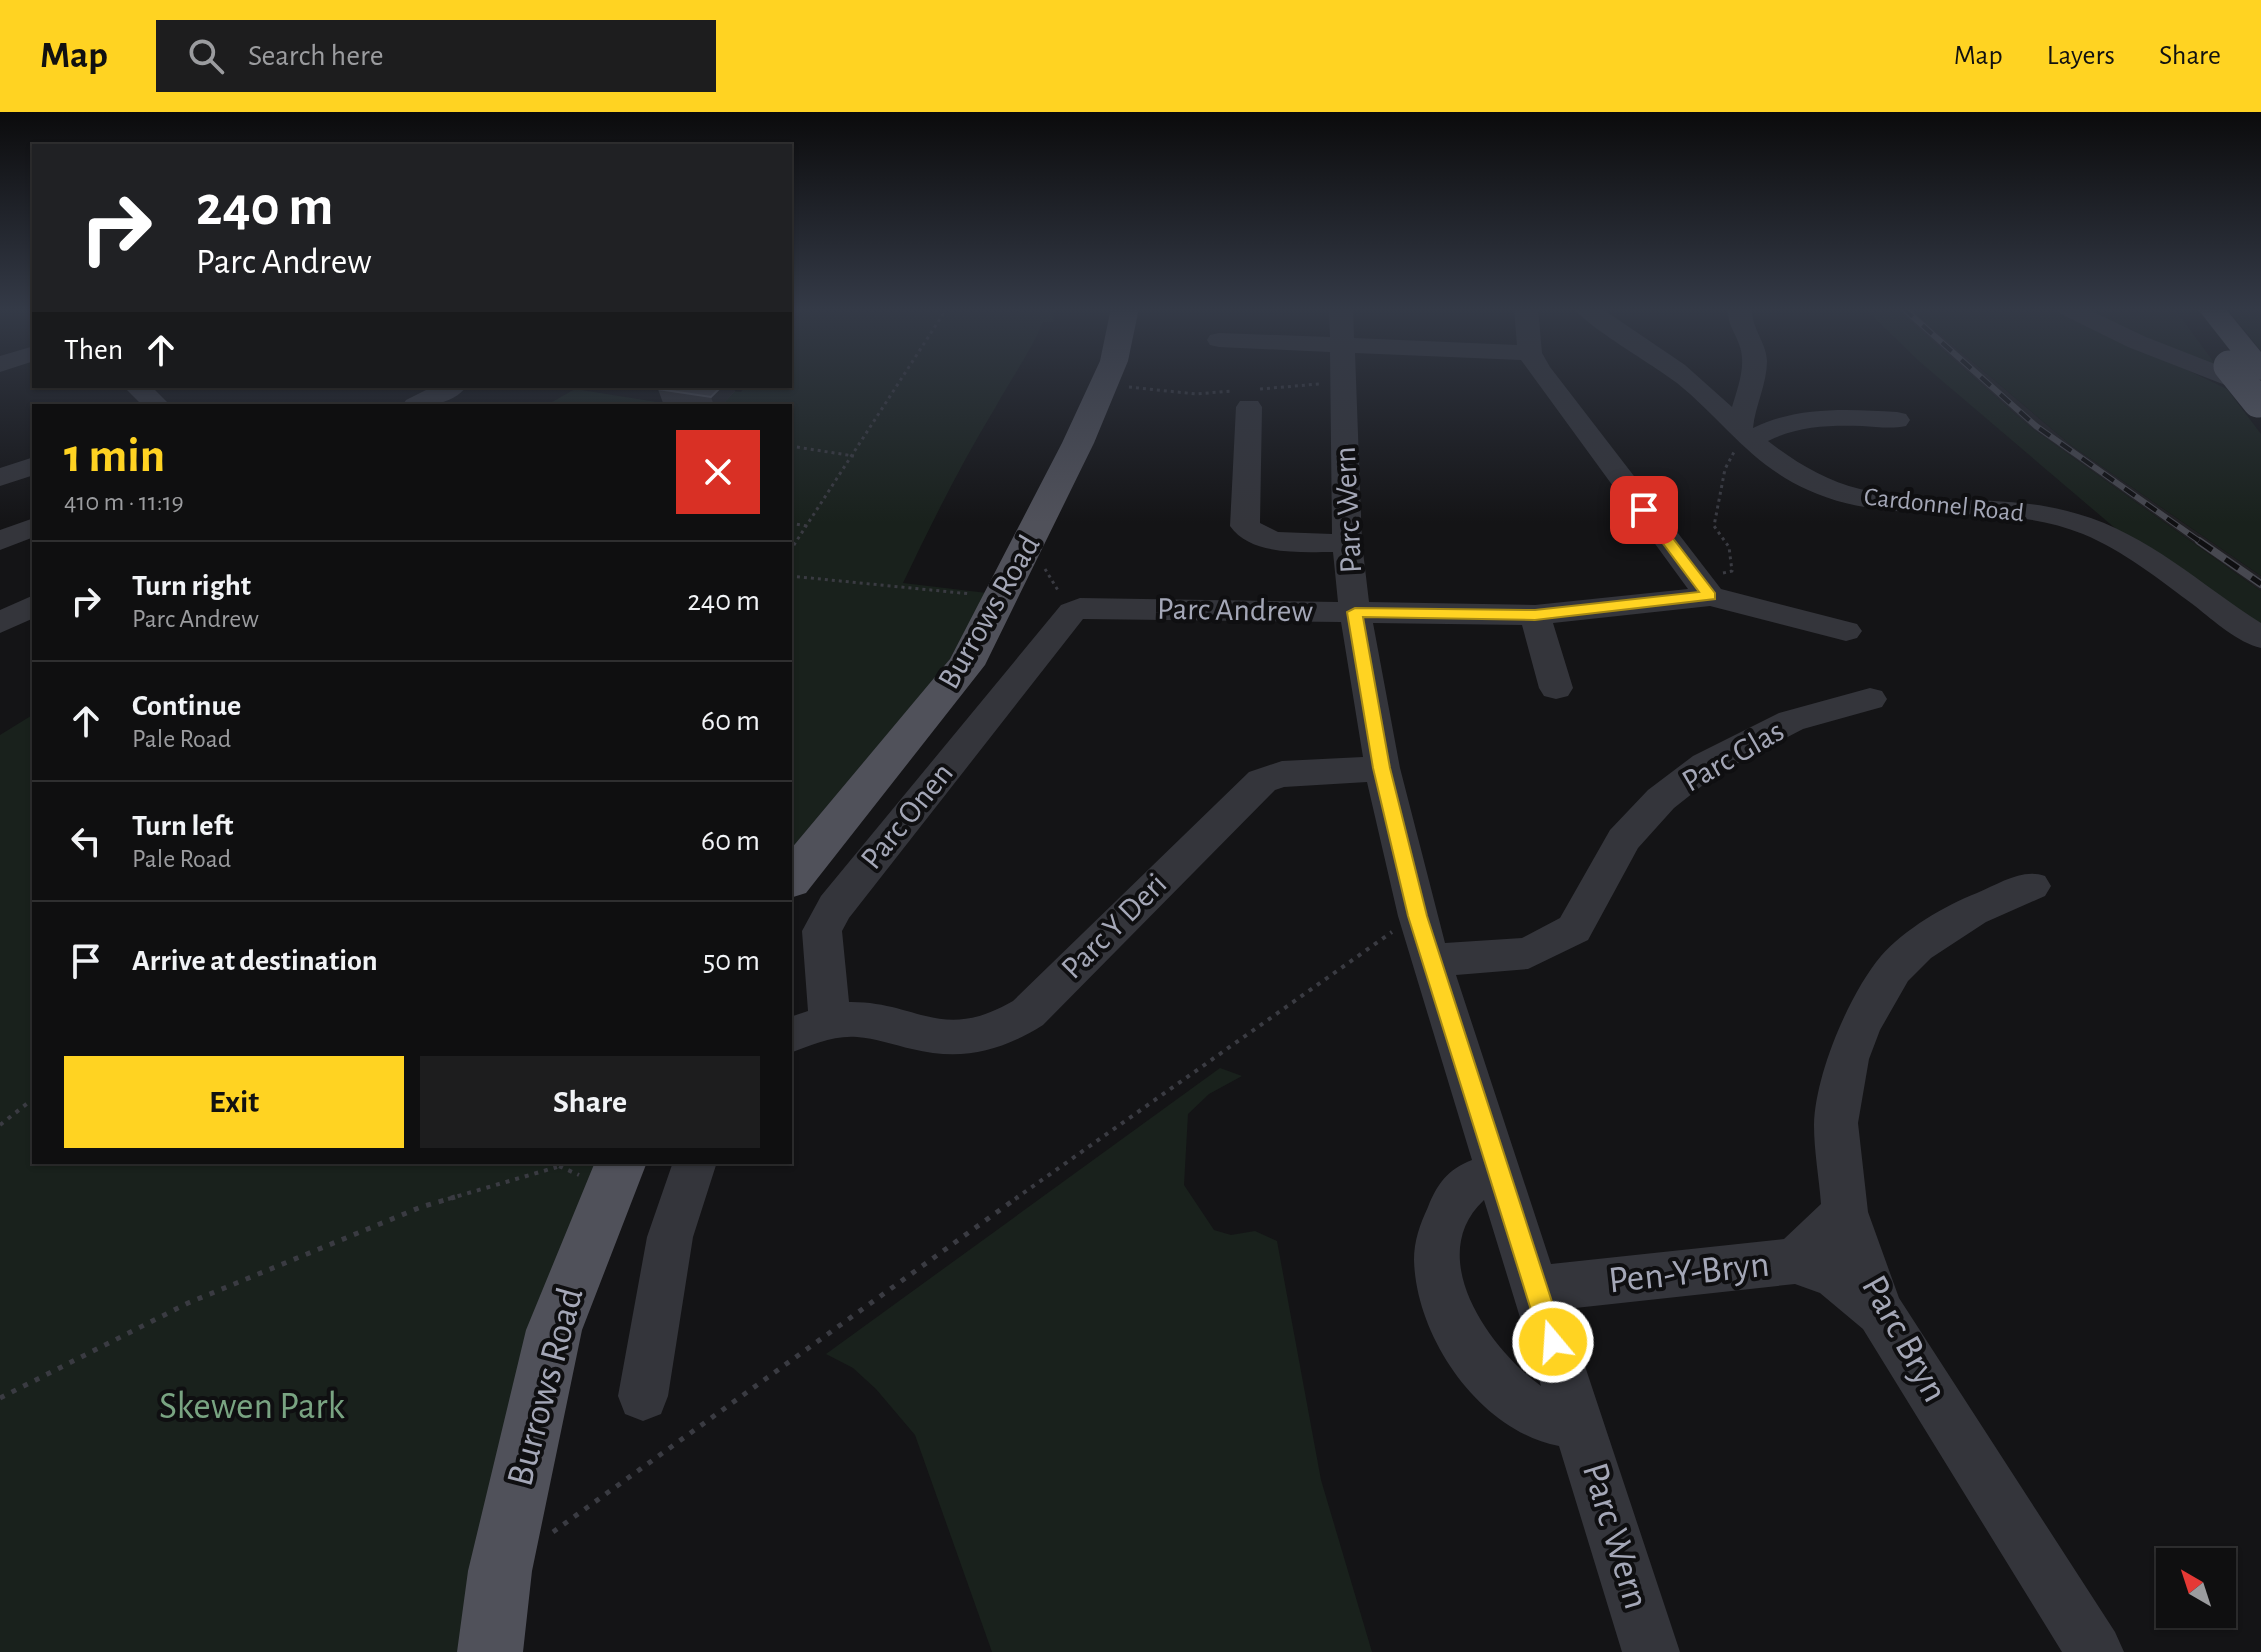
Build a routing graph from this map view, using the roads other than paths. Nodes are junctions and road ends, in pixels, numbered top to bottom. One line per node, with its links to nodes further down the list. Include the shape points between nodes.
1 (1106, 380): 32 (main road, Burrows Road, via 966,665)
2 (1342, 380): 20 (street, Parc Wern)
3 (1546, 380): 21 (street)
4 (1686, 380): 15 (street, Cardonnel Road)
5 (1754, 380): 15 (street)
6 (2219, 380): 11 (street)
7 (2242, 380): 11 (highway, bridge)
8 (138, 388): 12 (street)
9 (450, 388): 13 (street)
10 (1247, 396): 20 (street, via 1245,526 1268,540)
11 (2260, 399)
12 (156, 404)
13 (419, 404)
14 (1897, 420): 15 (street, via 1807,419)
15 (1744, 435): 28 (street, Cardonnel Road, via 1803,477 1849,495 1885,503 2007,508 2067,519 2120,540)
16 (32, 466): 17 (street)
17 (0, 478)
18 (32, 528): 19 (street)
19 (0, 541)
20 (1347, 543): 24 (street, Parc Wern)
21 (1704, 588): 25 (street, Parc Andrew); 27 (street)
22 (32, 606): 26 (street)
23 (1080, 608): 24 (street, Parc Andrew); 35 (street, Parc Onen, via 835,907 822,931)
24 (1355, 612): 25 (street, Parc Andrew); 31 (street, Parc Wern)
25 (1535, 615): 29 (street)
26 (0, 623)
27 (1846, 631)
28 (2261, 638)
29 (1556, 688)
30 (1870, 699): 34 (street, Parc Glas, via 1791,721 1705,765 1661,799 1623,840 1574,929 1528,953)
31 (1382, 768): 34 (street, Parc Wern); 35 (street, Parc Y Deri, via 1282,774 1262,781 1028,1013 1003,1030 947,1040 857,1019)
32 (792, 879)
33 (2032, 886): 39 (street, Parc Bryn, via 1972,911 1917,947 1877,995 1848,1059 1836,1123)
34 (1432, 959): 38 (street, Parc Wern)
35 (801, 1032)
36 (620, 1164): 45 (main road, Burrows Road, via 554,1330 500,1571)
37 (694, 1164): 43 (street, via 670,1237)
38 (1499, 1173): 41 (street, Parc Wern); 44 (street, Parc Wern, via 1470,1181 1448,1213 1438,1265 1450,1317 1478,1363 1516,1399 1554,1419)
39 (1845, 1212): 40 (street, Pen-Y-Bryn); 42 (street, Parc Bryn)
40 (1795, 1261): 41 (street, Pen-Y-Bryn); 42 (street, Pen-Y-Bryn, via 1836,1276)
41 (1536, 1289): 44 (street, Parc Wern)
42 (1880, 1312): 47 (street, Parc Bryn)
43 (643, 1396)
44 (1579, 1420): 46 (street, Parc Wern)
45 (490, 1652)
46 (1651, 1652)
47 (2095, 1652)

